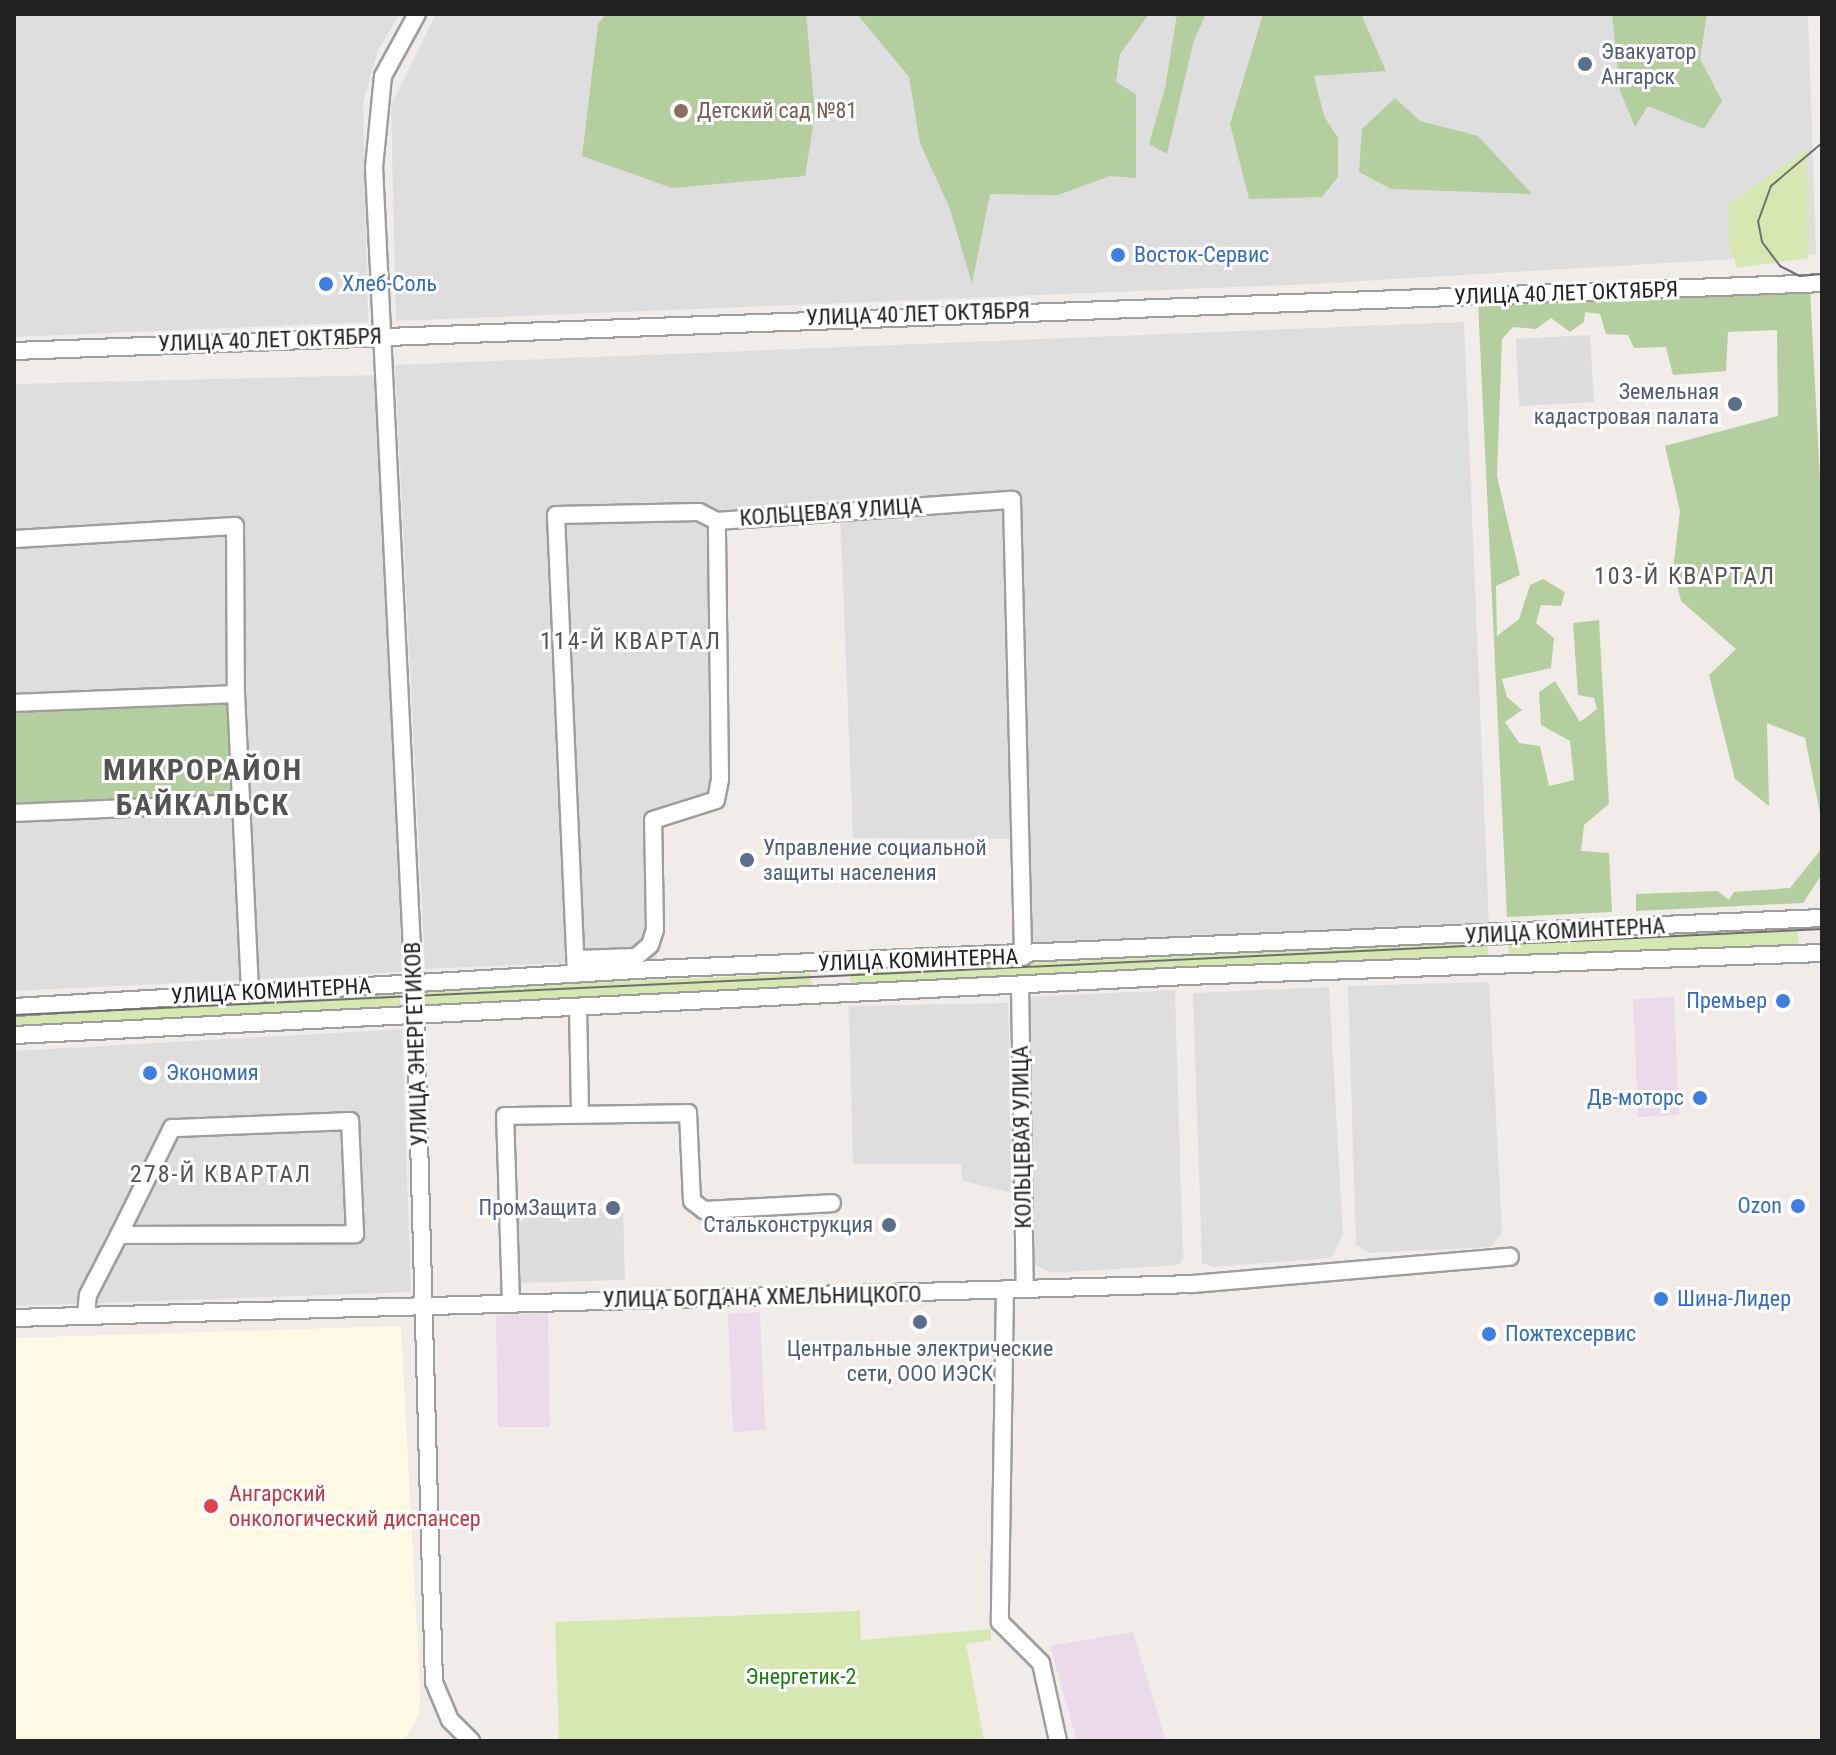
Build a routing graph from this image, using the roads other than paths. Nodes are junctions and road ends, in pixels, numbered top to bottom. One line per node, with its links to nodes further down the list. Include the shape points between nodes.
1 (417, 14): 3 (street, УЛИЦА ЭНЕРГЕТИКОВ, via 392,54 377,103 374,167)
2 (1822, 283): 3 (street, УЛИЦА 40 ЛЕТ ОКТЯБРЯ)
3 (384, 336): 4 (street, УЛИЦА 40 ЛЕТ ОКТЯБРЯ); 15 (street, УЛИЦА ЭНЕРГЕТИКОВ)
4 (14, 351)
5 (717, 521): 13 (street, КОЛЬЦЕВАЯ УЛИЦА, via 1012,500); 14 (street, via 716,800 653,820 655,930 650,945 636,957); 14 (street, КОЛЬЦЕВАЯ УЛИЦА, via 699,512 556,515)
6 (14, 539): 7 (street, via 235,526)
7 (236, 694): 8 (street); 9 (street)
8 (14, 703)
9 (242, 803): 10 (street); 17 (street)
10 (14, 813)
11 (1822, 918): 13 (street, УЛИЦА КОМИНТЕРНА)
12 (1822, 953): 16 (street, УЛИЦА КОМИНТЕРНА)
13 (1023, 957): 14 (street, УЛИЦА КОМИНТЕРНА)
14 (576, 966): 15 (street, УЛИЦА КОМИНТЕРНА)
15 (413, 982): 17 (street, УЛИЦА КОМИНТЕРНА); 20 (street, УЛИЦА ЭНЕРГЕТИКОВ)
16 (1020, 985): 19 (street, УЛИЦА КОМИНТЕРНА); 26 (street, КОЛЬЦЕВАЯ УЛИЦА)
17 (250, 992): 18 (street, УЛИЦА КОМИНТЕРНА)
18 (14, 1007)
19 (578, 1007): 20 (street, УЛИЦА КОМИНТЕРНА); 22 (street)
20 (415, 1014): 21 (street, УЛИЦА КОМИНТЕРНА); 29 (street, УЛИЦА ЭНЕРГЕТИКОВ)
21 (14, 1035)
22 (580, 1112): 23 (street, via 688,1113 692,1201 704,1210); 28 (street, via 505,1116)
23 (832, 1203)
24 (119, 1235): 24 (street, via 355,1234 350,1121 172,1128); 30 (street, via 88,1295)
25 (1510, 1257): 26 (street, УЛИЦА БОГДАНА ХМЕЛЬНИЦКОГО, via 1192,1284)
26 (1025, 1288): 27 (street, УЛИЦА БОГДАНА ХМЕЛЬНИЦКОГО)
27 (1005, 1289): 28 (street, УЛИЦА БОГДАНА ХМЕЛЬНИЦКОГО); 33 (street, via 1000,1622 1041,1663)
28 (511, 1303): 29 (street, УЛИЦА БОГДАНА ХМЕЛЬНИЦКОГО)
29 (426, 1306): 30 (street, УЛИЦА БОГДАНА ХМЕЛЬНИЦКОГО); 32 (street, УЛИЦА ЭНЕРГЕТИКОВ, via 434,1682 450,1720)
30 (86, 1316): 31 (street, УЛИЦА БОГДАНА ХМЕЛЬНИЦКОГО)
31 (14, 1318)
32 (471, 1741)
33 (1058, 1741)

